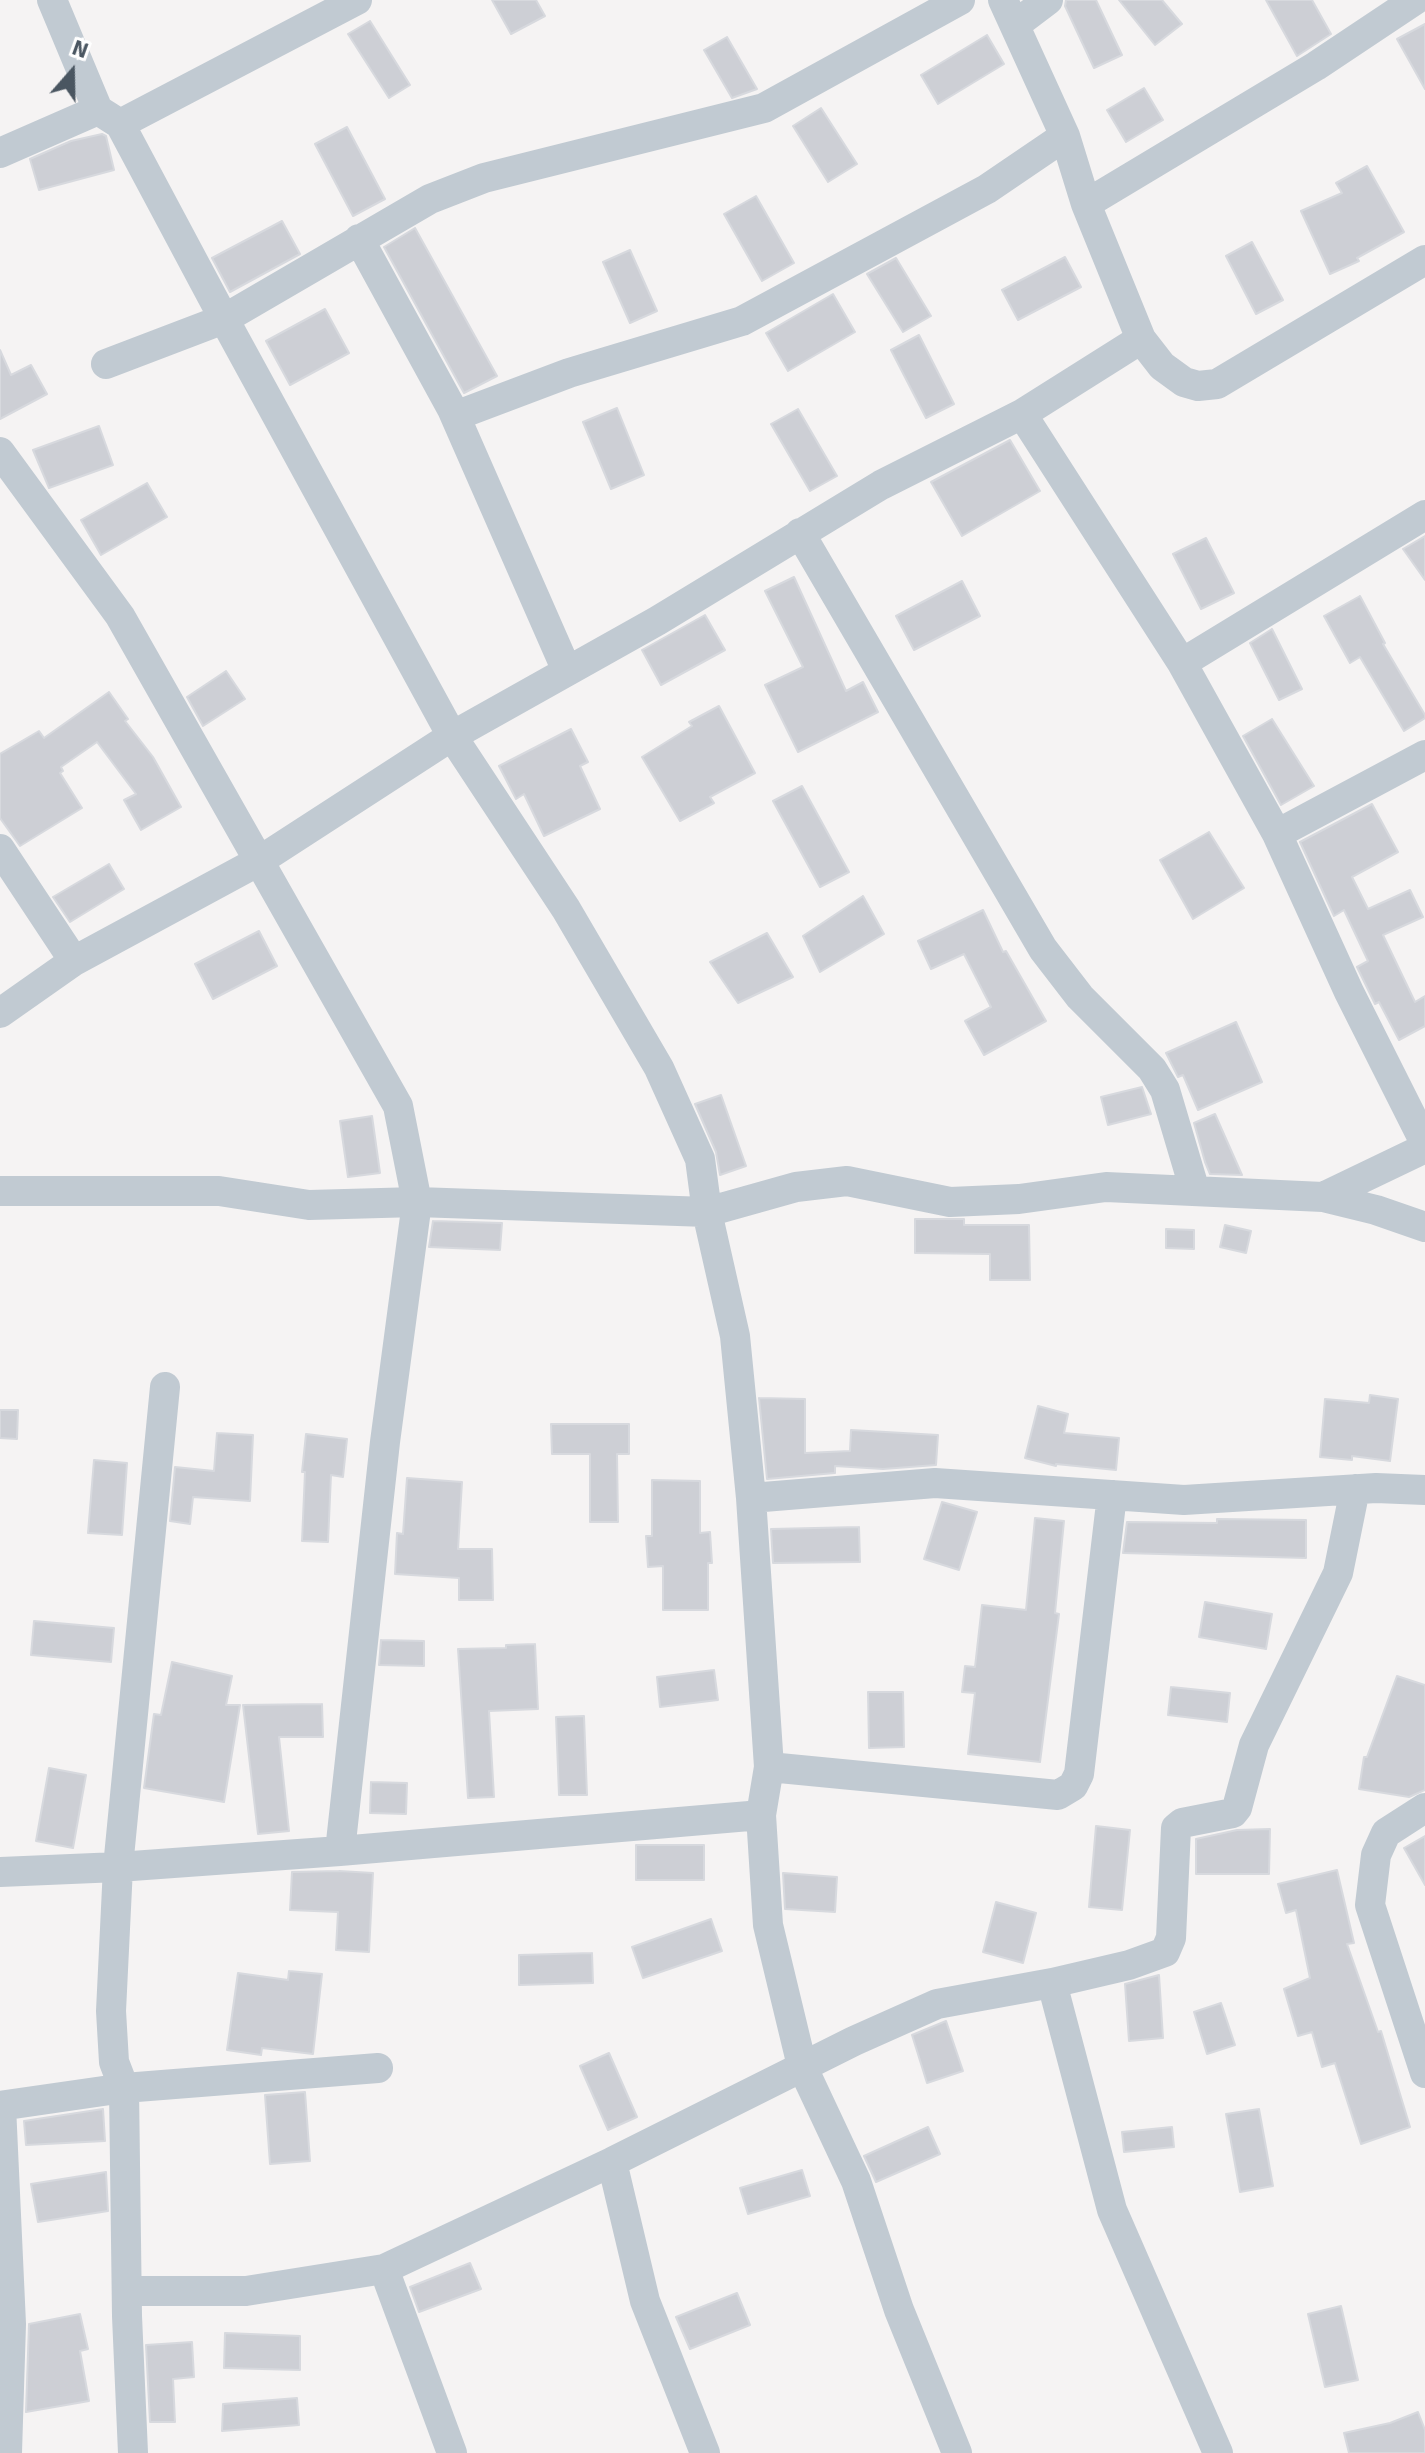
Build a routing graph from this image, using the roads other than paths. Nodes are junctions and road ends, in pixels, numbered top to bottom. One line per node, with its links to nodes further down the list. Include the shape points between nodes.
1 (52, 0): 7 (street)
2 (357, 0): 7 (street)
3 (960, 0): 11 (street, via 764,108 484,178 430,199)
4 (1048, 0): 6 (street)
5 (1415, 0): 10 (street)
6 (1009, 12): 8 (street)
7 (109, 117): 9 (street); 13 (street)
8 (1065, 136): 10 (street); 16 (street, via 987,189 742,321 569,373 463,413)
9 (0, 153)
10 (1086, 204): 14 (street)
11 (359, 239): 13 (street); 16 (street)
12 (1425, 260): 14 (street, via 1217,384 1184,382 1162,366)
13 (224, 319): 15 (street); 23 (street)
14 (1141, 339): 17 (street)
15 (106, 364)
16 (452, 409): 22 (street)
17 (1022, 414): 20 (street, via 881,485); 21 (street)
18 (0, 452): 27 (street, via 120,616)
19 (1425, 515): 21 (street)
20 (800, 533): 22 (street); 32 (street, via 1043,949 1080,997 1159,1079)
21 (1182, 663): 25 (street)
22 (567, 671): 23 (street)
23 (452, 736): 27 (street); 35 (street, via 566,909 659,1068 700,1159)
24 (1425, 755): 25 (street)
25 (1277, 834): 30 (street)
26 (0, 849): 28 (street)
27 (259, 861): 28 (street); 34 (street, via 398,1106)
28 (74, 961): 29 (street)
29 (0, 1013)
30 (1425, 1146): 33 (street)
31 (0, 1191): 34 (street, via 219,1191 309,1205)
32 (1195, 1191): 33 (street); 35 (street, via 1106,1187 950,1202 847,1181 796,1187)
33 (1323, 1197): 36 (street)
34 (417, 1202): 35 (street); 45 (street)
35 (707, 1212): 41 (street, via 735,1336)
36 (1425, 1227)
37 (165, 1387): 46 (street)
38 (1355, 1489): 39 (street); 40 (street, via 1184,1500); 48 (street, via 1338,1573 1254,1745 1237,1808 1176,1828 1171,1938 1165,1952)
39 (1425, 1490)
40 (1112, 1495): 41 (street, via 935,1483); 42 (street, via 1079,1774 1073,1786 1058,1795)
41 (751, 1498): 42 (street)
42 (769, 1767): 44 (street)
43 (1425, 1808): 51 (street, via 1386,1833 1376,1855 1370,1905)
44 (761, 1815): 45 (street); 49 (street, via 768,1925)
45 (340, 1851): 46 (street)
46 (118, 1867): 47 (street); 52 (street, via 111,2011 114,2062)
47 (0, 1872)
48 (1052, 1983): 49 (street, via 937,2004); 62 (street, via 1112,2210)
49 (802, 2066): 54 (street); 61 (street, via 856,2181 899,2310)
50 (378, 2068): 52 (street)
51 (1425, 2073)
52 (124, 2088): 53 (street); 56 (street)
53 (1, 2106): 57 (street, via 11,2324)
54 (612, 2162): 55 (street); 60 (street, via 645,2301)
55 (384, 2269): 56 (street, via 246,2291); 59 (street)
56 (127, 2291): 58 (street)
57 (7, 2453)
58 (133, 2453)
59 (452, 2453)
60 (705, 2453)
61 (957, 2453)
62 (1218, 2453)

